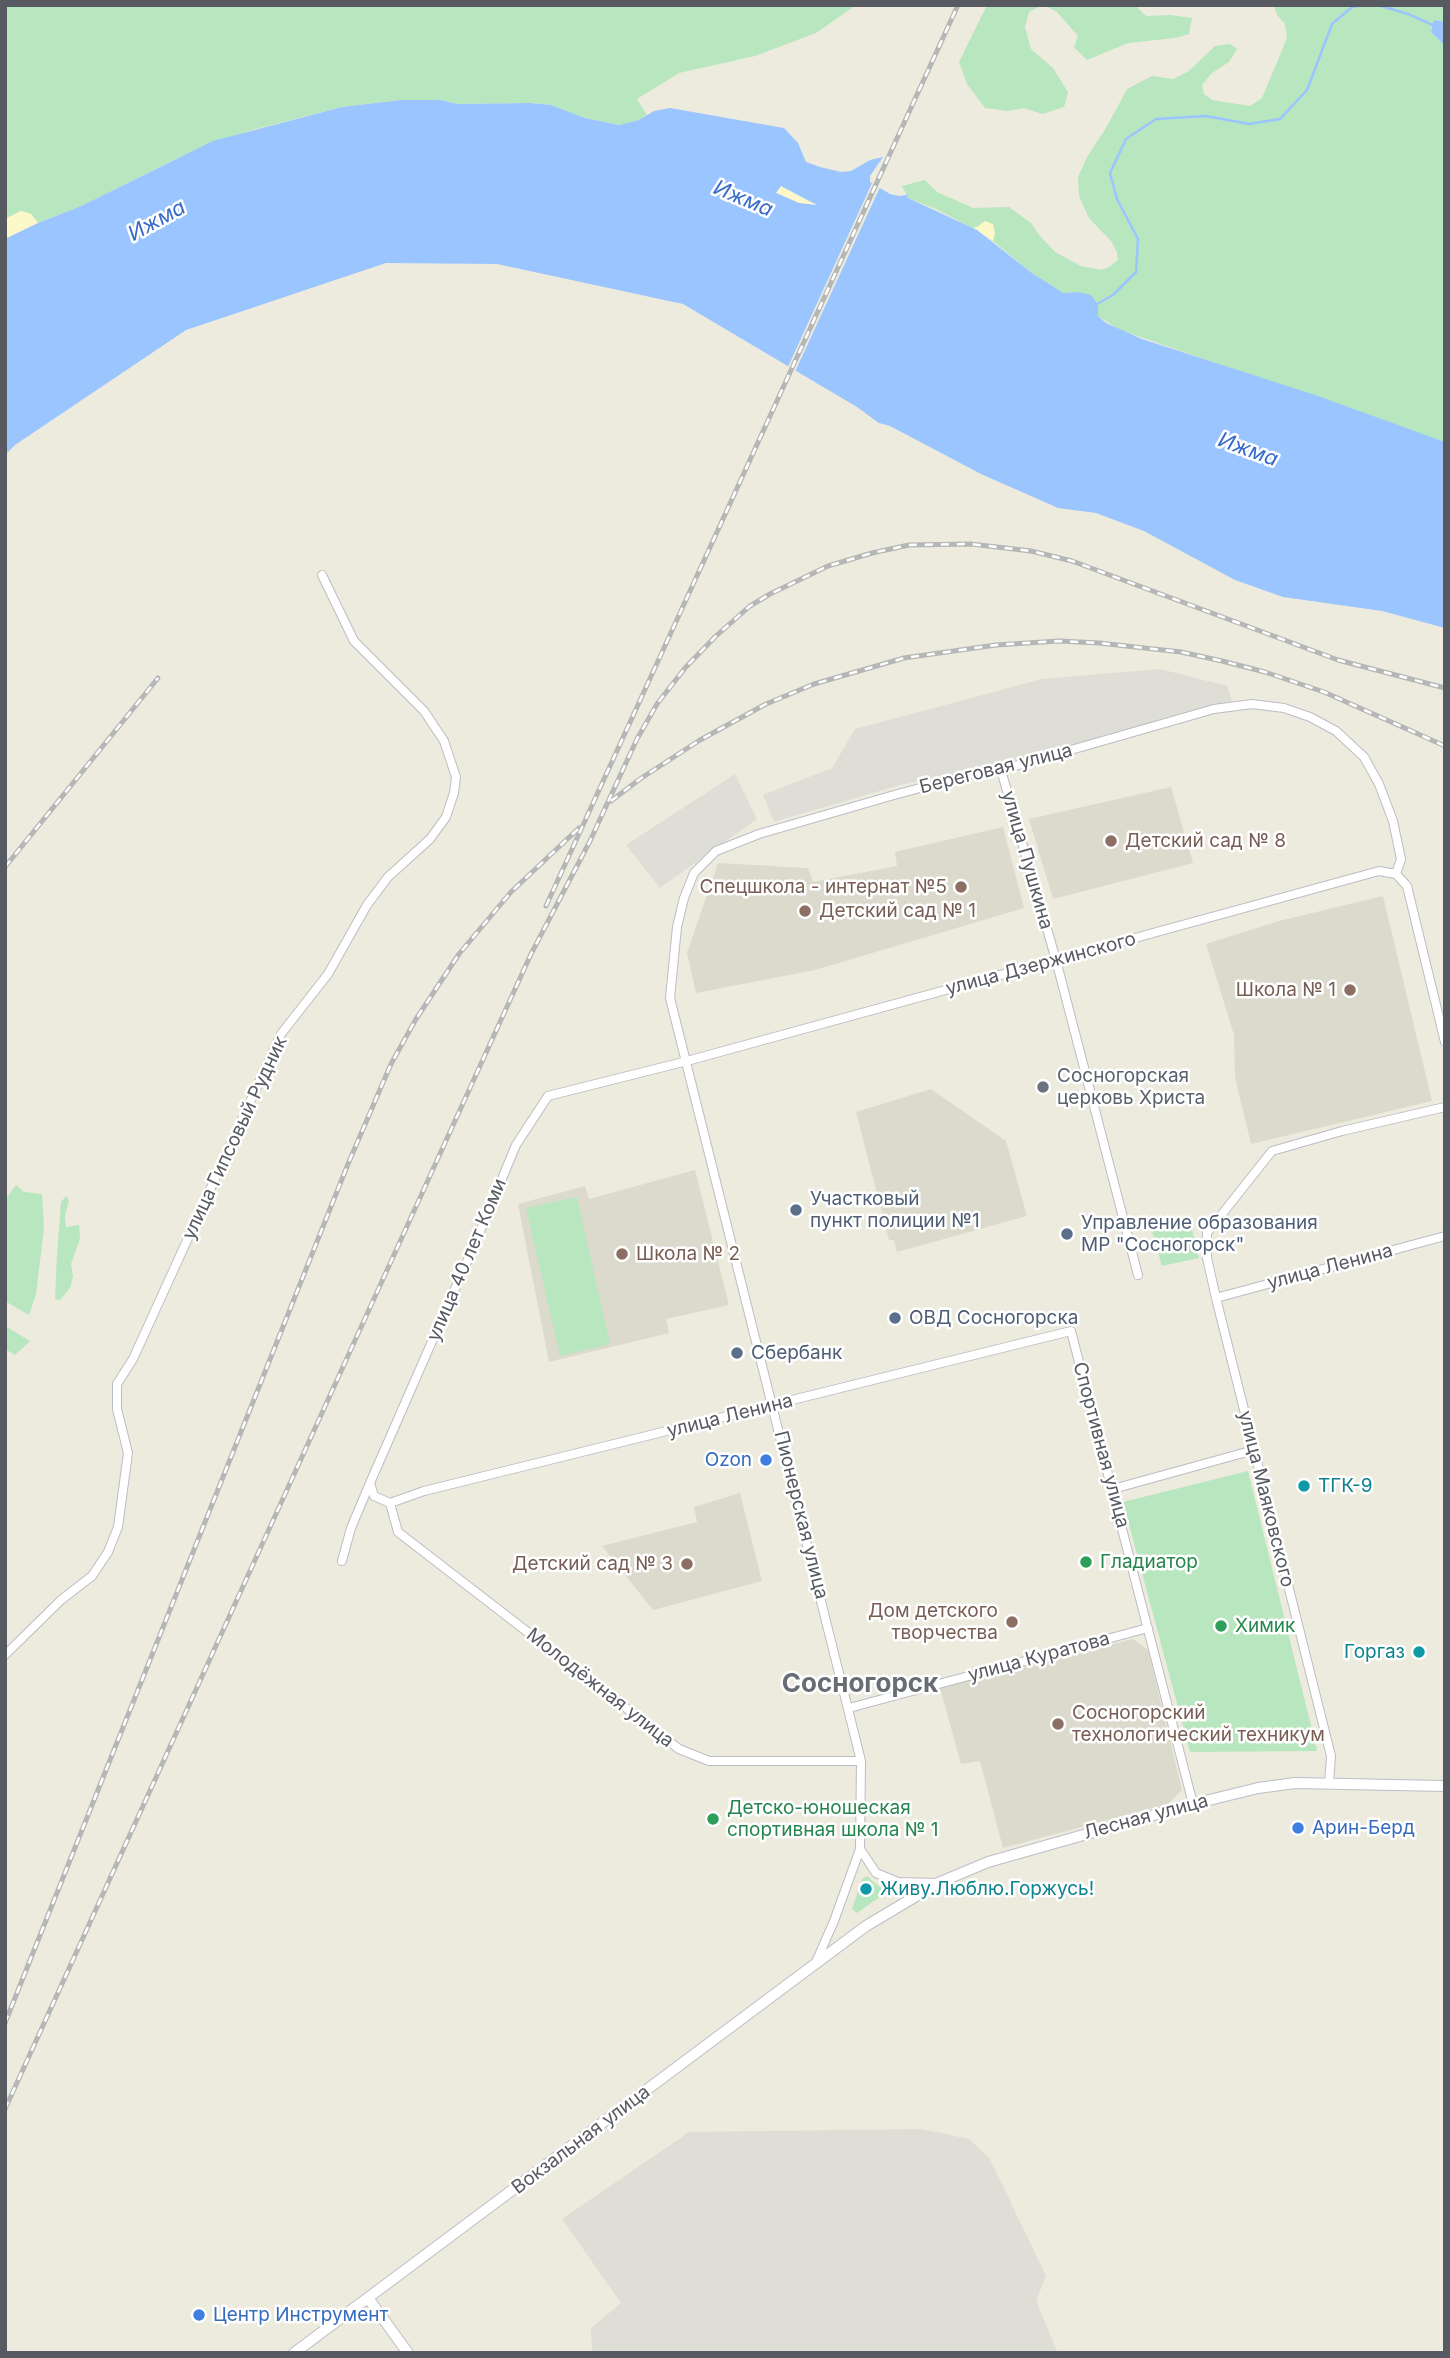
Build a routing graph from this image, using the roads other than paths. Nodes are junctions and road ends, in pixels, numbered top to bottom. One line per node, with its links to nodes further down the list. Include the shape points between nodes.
1 (322, 575): 19 (street, улица Гипсовый Рудник, via 354,641 424,711 444,741 456,777 454,793 446,817 430,839 388,877 328,974 281,1034 133,1359 117,1384 117,1409 128,1453 118,1527 108,1552 92,1576)
2 (1001, 770): 3 (street, Береговая улица, via 1214,709 1252,704 1284,708 1336,731 1364,757 1393,821 1401,859); 4 (street, улица Пушкина); 6 (street, Береговая улица, via 894,794 716,851 694,873 677,927 670,998)
3 (1396, 874): 4 (street, улица Дзержинского, via 1379,871); 5 (street, via 1407,886)
4 (1056, 960): 6 (street, улица Дзержинского); 9 (street, улица Пушкина)
5 (1445, 1041)
6 (687, 1061): 12 (street, Пионерская улица); 14 (street, улица 40 лет Коми, via 548,1096 516,1146)
7 (1445, 1107): 10 (street, улица Маяковского, via 1272,1151 1207,1233)
8 (1445, 1236): 10 (street, улица Ленина)
9 (1138, 1275)
10 (1216, 1298): 13 (street, улица Маяковского)
11 (1071, 1331): 12 (street, улица Ленина); 15 (street, Спортивная улица)
12 (773, 1405): 16 (street, улица Ленина, via 424,1490); 20 (street, Пионерская улица)
13 (1254, 1450): 15 (street); 22 (street, улица Маяковского, via 1331,1756)
14 (370, 1483): 16 (street, via 374,1496); 17 (street, улица 40 лет Коми)
15 (1113, 1489): 18 (street, Спортивная улица)
16 (390, 1503): 21 (street, Молодёжная улица, via 398,1532 679,1749 709,1761)
17 (342, 1561)
18 (1148, 1628): 20 (street, улица Куратова); 24 (street, Спортивная улица)
19 (5, 1655)
20 (849, 1708): 21 (street, Пионерская улица)
21 (861, 1760): 25 (street, Пионерская улица)
22 (1329, 1783): 23 (main road, Лесная улица); 24 (main road, Лесная улица, via 1258,1788)
23 (1445, 1786)
24 (1193, 1804): 26 (main road, Лесная улица, via 988,1862)
25 (860, 1849): 26 (street, via 876,1873 898,1882); 28 (street, Пионерская улица)
26 (938, 1883): 27 (main road, Лесная улица)
27 (866, 1926): 28 (main road, Вокзальная улица)
28 (814, 1967): 29 (main road, Вокзальная улица)
29 (368, 2298): 30 (main road, Вокзальная улица); 31 (main road)
30 (294, 2353)
31 (408, 2353)

